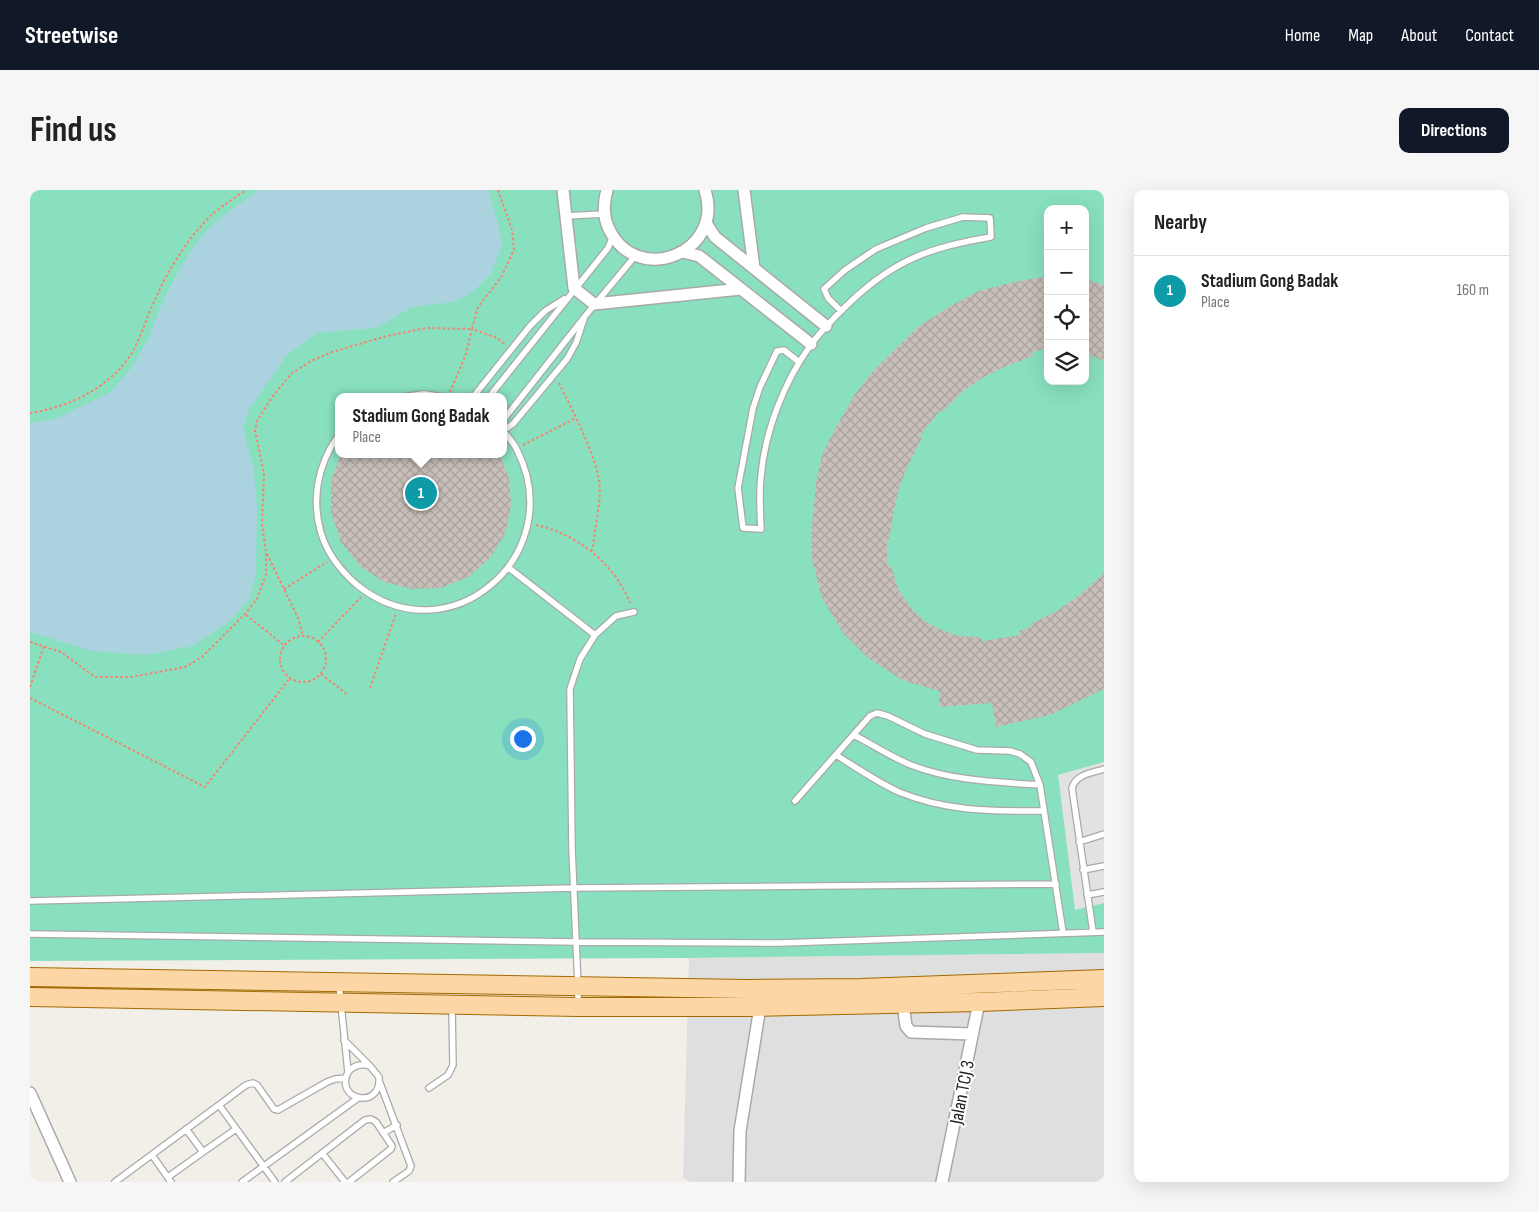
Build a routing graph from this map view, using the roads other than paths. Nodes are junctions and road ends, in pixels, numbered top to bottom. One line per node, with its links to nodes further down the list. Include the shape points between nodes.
1 (563, 190): 6 (street)
2 (606, 190): 5 (street)
3 (705, 190): 7 (street, via 709,211)
4 (744, 190): 11 (street)
5 (604, 214): 6 (lane); 8 (street)
6 (566, 216): 13 (street)
7 (706, 223): 9 (street, via 697,240); 11 (street, via 715,237)
8 (613, 236): 10 (street); 13 (lane, via 608,248)
9 (683, 252): 10 (street, via 660,259); 12 (street, via 699,256)
10 (636, 255): 14 (lane)
11 (754, 268): 17 (street)
12 (741, 289): 14 (street); 18 (street)
13 (570, 293): 14 (street); 20 (lane, via 545,311 523,334); 21 (lane)
14 (594, 304): 16 (lane)
15 (841, 311): 15 (lane, via 824,289 876,249 926,228 963,218 990,218 990,237 952,244 907,261 872,283); 17 (lane)
16 (586, 315): 22 (lane); 23 (lane, via 576,343 560,367)
17 (826, 326): 18 (lane)
18 (811, 344): 19 (lane)
19 (799, 362): 19 (lane, via 767,441 761,475 761,529 743,528 738,488 760,387 777,351 784,350)
20 (476, 393)
21 (492, 393)
22 (507, 414)
23 (507, 429)
24 (507, 435): 26 (lane, via 527,472 531,498 529,524)
25 (335, 441): 26 (lane, via 322,466 317,489 321,531 333,559 366,592 399,606 421,609 454,605 484,590)
26 (509, 568): 28 (lane)
27 (634, 612): 28 (lane, via 616,616)
28 (595, 635): 40 (lane, via 580,659 570,689)
29 (854, 735): 30 (lane); 32 (lane, via 911,765 942,775); 32 (lane, via 870,716 877,713 925,734 977,750 1020,754 1031,762)
30 (836, 755): 33 (lane); 34 (lane, via 879,782 933,803 974,810)
31 (1104, 769): 36 (lane, via 1074,781 1072,795)
32 (1040, 785): 34 (lane)
33 (795, 801)
34 (1044, 811): 39 (lane)
35 (1104, 834): 36 (lane)
36 (1079, 842): 38 (lane)
37 (1104, 866): 38 (lane)
38 (1083, 870): 42 (lane)
39 (1056, 884): 40 (lane); 46 (lane)
40 (574, 888): 43 (lane); 48 (lane)
41 (1104, 892): 42 (lane)
42 (1087, 895): 44 (lane)
43 (30, 901)
44 (1093, 932): 45 (lane); 46 (lane)
45 (1104, 932)
46 (1063, 933): 48 (lane, via 781,942)
47 (30, 934): 48 (lane)
48 (576, 942): 52 (lane)
49 (30, 977): 51 (main road)
50 (1104, 979): 52 (main road, via 860,988)
51 (339, 983): 52 (main road); 56 (lane)
52 (578, 987): 59 (lane)
53 (30, 997): 56 (main road)
54 (1104, 997): 55 (main road)
55 (978, 1002): 57 (main road); 61 (street, Jalan TCJ 3)
56 (340, 1003): 58 (main road); 62 (lane)
57 (903, 1004): 60 (main road); 61 (street, via 906,1026 911,1032)
58 (452, 1006): 59 (main road); 66 (lane, via 453,1065 448,1075)
59 (578, 1007): 60 (main road)
60 (760, 1007): 87 (street, via 740,1131)
61 (972, 1034): 88 (street, Jalan TCJ 3)
62 (344, 1040): 63 (lane); 64 (lane)
63 (370, 1066): 64 (lane, via 360,1064 351,1068); 65 (lane)
64 (347, 1075): 68 (lane, via 346,1088); 69 (lane, via 327,1082 278,1110 253,1083)
65 (380, 1082): 68 (lane, via 373,1095); 70 (lane)
66 (428, 1088)
67 (30, 1093): 79 (street)
68 (358, 1098): 77 (lane)
69 (219, 1106): 71 (lane); 72 (lane)
70 (396, 1125): 73 (lane); 86 (lane, via 411,1166)
71 (186, 1129): 74 (lane); 76 (lane)
72 (236, 1129): 74 (lane); 77 (lane)
73 (383, 1133): 75 (lane, via 371,1118); 85 (lane, via 391,1149)
74 (203, 1152): 78 (lane)
75 (322, 1153): 83 (lane); 84 (lane)
76 (152, 1154): 78 (lane); 80 (lane)
77 (264, 1166): 81 (lane); 82 (lane)
78 (169, 1179)
79 (70, 1182)
80 (114, 1182)
81 (242, 1182)
82 (274, 1182)
83 (285, 1182)
84 (345, 1182)
85 (350, 1182)
86 (393, 1182)
87 (739, 1182)
88 (942, 1182)

